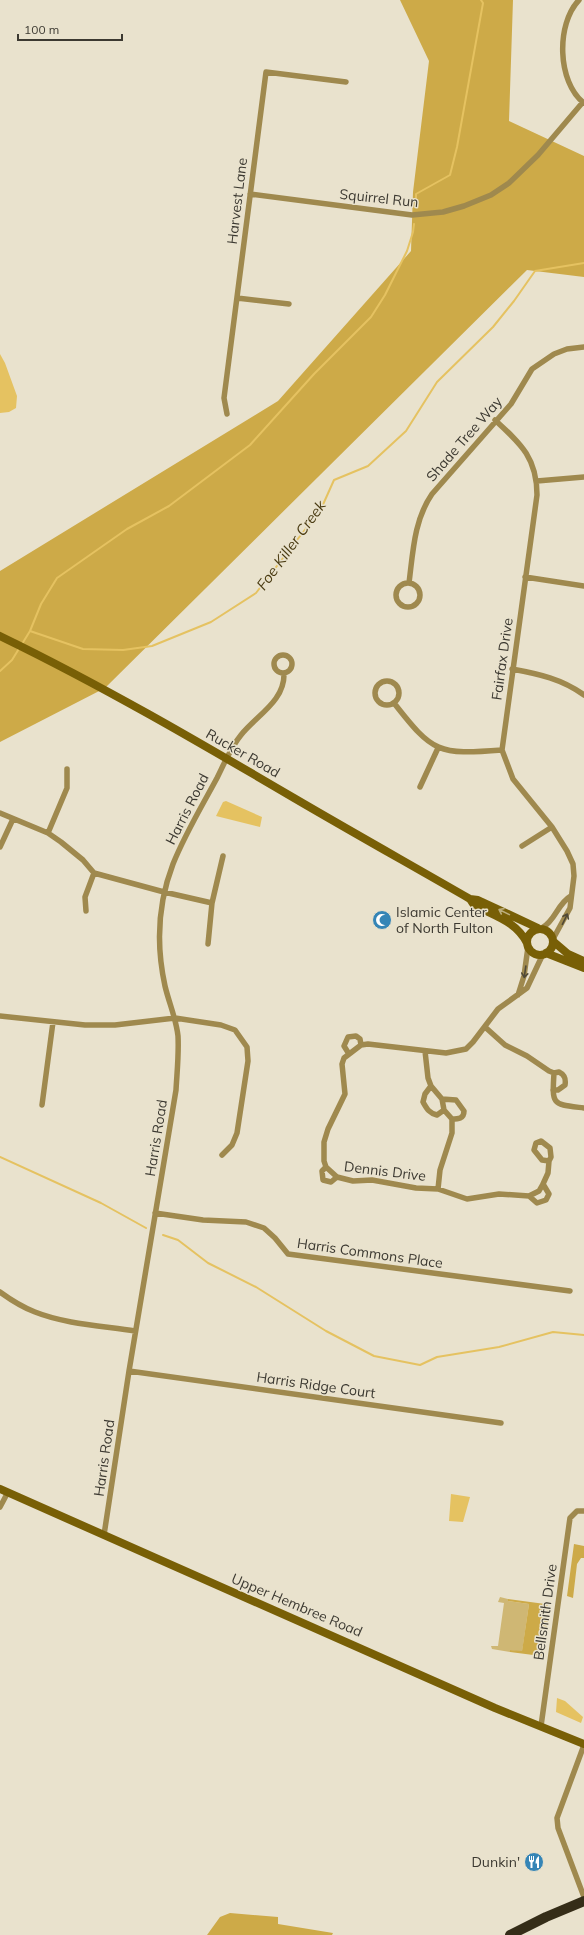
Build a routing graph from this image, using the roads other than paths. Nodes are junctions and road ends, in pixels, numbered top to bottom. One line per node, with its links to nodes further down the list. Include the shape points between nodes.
1 (579, 0): 3 (street, via 573,6 564,27 563,49 567,80 577,98)
2 (346, 82): 4 (street, Harvest Lane, via 266,72)
3 (584, 103): 4 (street, Squirrel Run, via 513,180 491,195 448,211 412,215)
4 (250, 194): 5 (street, Harvest Lane)
5 (237, 298): 6 (street); 8 (street, Harvest Lane, via 224,398)
6 (289, 304)
7 (584, 347): 9 (street, Shade Tree Way, via 554,354 532,369 511,404)
8 (227, 414)
9 (495, 420): 11 (street, Fairfax Drive, via 526,450); 13 (street, Shade Tree Way, via 424,505 418,523)
10 (584, 477): 11 (street)
11 (537, 481): 12 (street, Fairfax Drive)
12 (525, 577): 14 (street); 16 (street, Fairfax Drive)
13 (409, 583): 13 (street, via 401,585 396,595 399,603 406,606 413,605 420,596 418,589)
14 (584, 586)
15 (0, 636): 22 (main road, Rucker Road, via 101,687)
16 (512, 669): 18 (street, via 562,681); 21 (street, Fairfax Drive)
17 (284, 673): 22 (street, Harris Road, via 281,690 269,708 240,736)
18 (584, 695)
19 (394, 703): 19 (street, via 386,705 379,702 376,695 379,685 386,682 395,685 398,694); 20 (street, via 418,734)
20 (438, 748): 21 (street, via 462,753); 24 (street)
21 (502, 750): 27 (street, Fairfax Drive, via 513,779)
22 (227, 758): 33 (street, Harris Road, via 174,863); 35 (main road, Rucker Road)
23 (67, 769): 28 (street, via 67,788)
24 (420, 787)
25 (0, 813): 26 (street)
26 (13, 819): 28 (street); 30 (street)
27 (552, 827): 29 (street); 34 (street, Fairfax Drive, via 572,864 574,876)
28 (48, 833): 32 (street, via 70,848)
29 (522, 846)
30 (0, 847)
31 (223, 856): 36 (street)
32 (94, 873): 33 (street); 37 (street, via 85,897)
33 (164, 892): 36 (street); 47 (street, Harris Road, via 159,932 160,960)
34 (570, 896): 38 (street, Fairfax Drive, via 563,900 552,921); 39 (street, Fairfax Drive, one-way to 34, via 570,908)
35 (470, 899): 38 (main road, Rucker Road, one-way to 35, via 478,900); 41 (main road, Rucker Road, via 474,905 512,924 522,933)
36 (212, 903): 40 (street)
37 (86, 911)
38 (540, 928): 39 (main road, via 549,931); 41 (main road, via 530,933)
39 (554, 940): 42 (main road, via 551,950); 43 (main road, via 568,954)
40 (208, 944)
41 (528, 945): 42 (main road, via 536,954); 45 (street, one-way to 45, via 524,976)
42 (545, 954): 44 (main road); 45 (street, via 530,983)
43 (584, 961)
44 (584, 968)
45 (518, 995): 49 (street, via 498,1009)
46 (0, 1016): 48 (street)
47 (175, 1018): 48 (street, via 115,1025); 61 (street, via 229,1028 239,1035 247,1047 248,1061 237,1133 232,1145); 68 (street, Harris Road, via 178,1055 176,1090)
48 (53, 1022): 57 (street)
49 (486, 1027): 51 (street, via 466,1049 446,1053); 53 (street, via 505,1045)
50 (361, 1044): 51 (street); 52 (street); 52 (street, via 356,1036 348,1037 344,1046)
51 (425, 1051): 54 (street, via 426,1071)
52 (349, 1054): 63 (street, Dennis Drive, via 342,1064 345,1094 324,1142 323,1156)
53 (554, 1073): 55 (street); 55 (street, via 562,1073 566,1079 564,1088)
54 (431, 1086): 56 (street); 59 (street, via 423,1102 430,1112 437,1114)
55 (553, 1090): 58 (street, via 553,1096 558,1103)
56 (442, 1099): 59 (street); 60 (street, via 456,1100 462,1106 463,1116 460,1119)
57 (42, 1105)
58 (584, 1108)
59 (444, 1110): 60 (street)
60 (452, 1119): 66 (street, via 452,1133 446,1148)
61 (222, 1155)
62 (549, 1162): 65 (street)
63 (326, 1167): 64 (street, Dennis Drive); 64 (street, via 322,1171 323,1180 331,1182)
64 (337, 1177): 66 (street, Dennis Drive, via 353,1181 372,1180)
65 (543, 1184): 67 (street, via 539,1191); 67 (street, Dennis Drive, via 549,1194 546,1200 537,1203)
66 (438, 1189): 67 (street, Dennis Drive, via 467,1199 498,1194)
67 (529, 1196)
68 (155, 1213): 69 (street, Harris Commons Place, via 202,1220 246,1222 264,1228 288,1254); 71 (street, Harris Road)
69 (570, 1291)
70 (0, 1292): 71 (street, via 34,1312 54,1318)
71 (135, 1331): 72 (street, Harris Road)
72 (129, 1371): 73 (street, Harris Ridge Court); 78 (street, Harris Road)
73 (501, 1423)
74 (0, 1489): 75 (main road, Upper Hembree Road)
75 (8, 1492): 76 (street); 78 (main road, Upper Hembree Road)
76 (0, 1507)
77 (584, 1511): 79 (street, Bellsmith Drive, via 577,1511 570,1518)
78 (104, 1535): 79 (main road, Upper Hembree Road)
79 (541, 1726): 80 (main road, Upper Hembree Road)
80 (584, 1744): 81 (street, via 557,1818 558,1828)
81 (584, 1897)
82 (584, 1900): 83 (highway)
83 (510, 1935)

